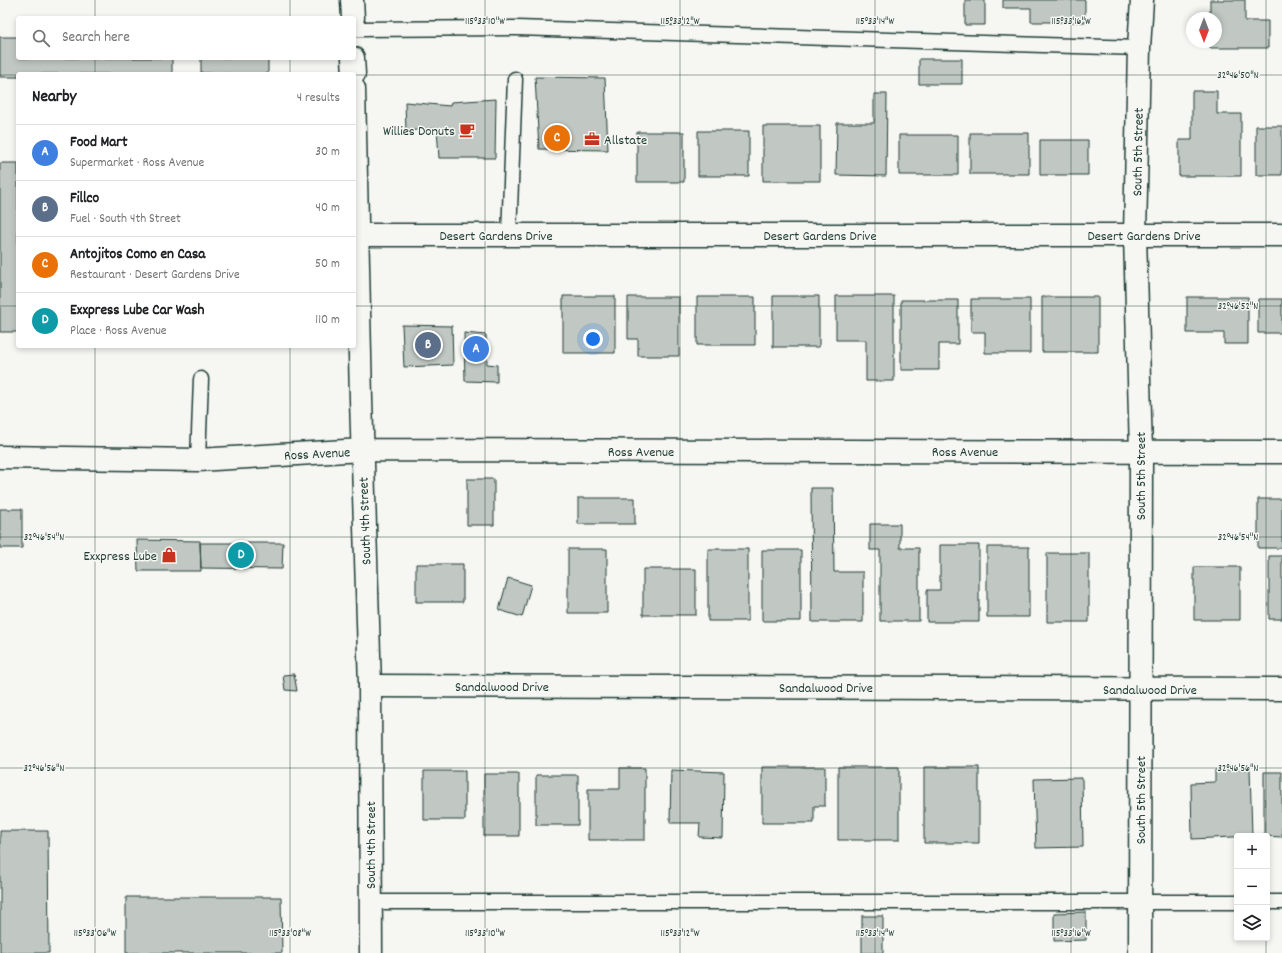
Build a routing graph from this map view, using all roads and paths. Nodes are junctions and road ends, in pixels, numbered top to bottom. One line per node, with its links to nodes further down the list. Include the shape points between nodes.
1 (352, 0): 3 (street)
2 (1142, 0): 5 (street, South 5th Street)
3 (353, 16)
4 (356, 29): 5 (lane, via 516,28)
5 (1139, 48): 12 (street, South 5th Street)
6 (353, 60): 7 (street)
7 (354, 72)
8 (515, 79): 11 (lane)
9 (356, 186): 10 (street, South 4th Street)
10 (357, 235): 11 (street, Desert Gardens Drive); 15 (street, South 4th Street)
11 (509, 235): 12 (street, Desert Gardens Drive)
12 (1135, 235): 13 (street, Desert Gardens Drive); 16 (street, South 5th Street)
13 (1282, 235)
14 (201, 379): 19 (lane)
15 (362, 450): 16 (street, Ross Avenue); 19 (street, Ross Avenue); 20 (street, South 4th Street)
16 (1141, 452): 17 (street, Ross Avenue); 21 (street, South 5th Street)
17 (1282, 452)
18 (0, 457): 19 (street, Ross Avenue)
19 (198, 460)
20 (370, 686): 21 (street, Sandalwood Drive); 23 (street, South 4th Street)
21 (1140, 689): 22 (street, Sandalwood Drive); 24 (street, South 5th Street)
22 (1282, 689)
23 (370, 902): 24 (lane); 28 (street, South 4th Street)
24 (1140, 902): 25 (lane); 29 (street, South 5th Street)
25 (1234, 902)
26 (1270, 902): 27 (lane)
27 (1282, 902)
28 (370, 953)
29 (1140, 953)

